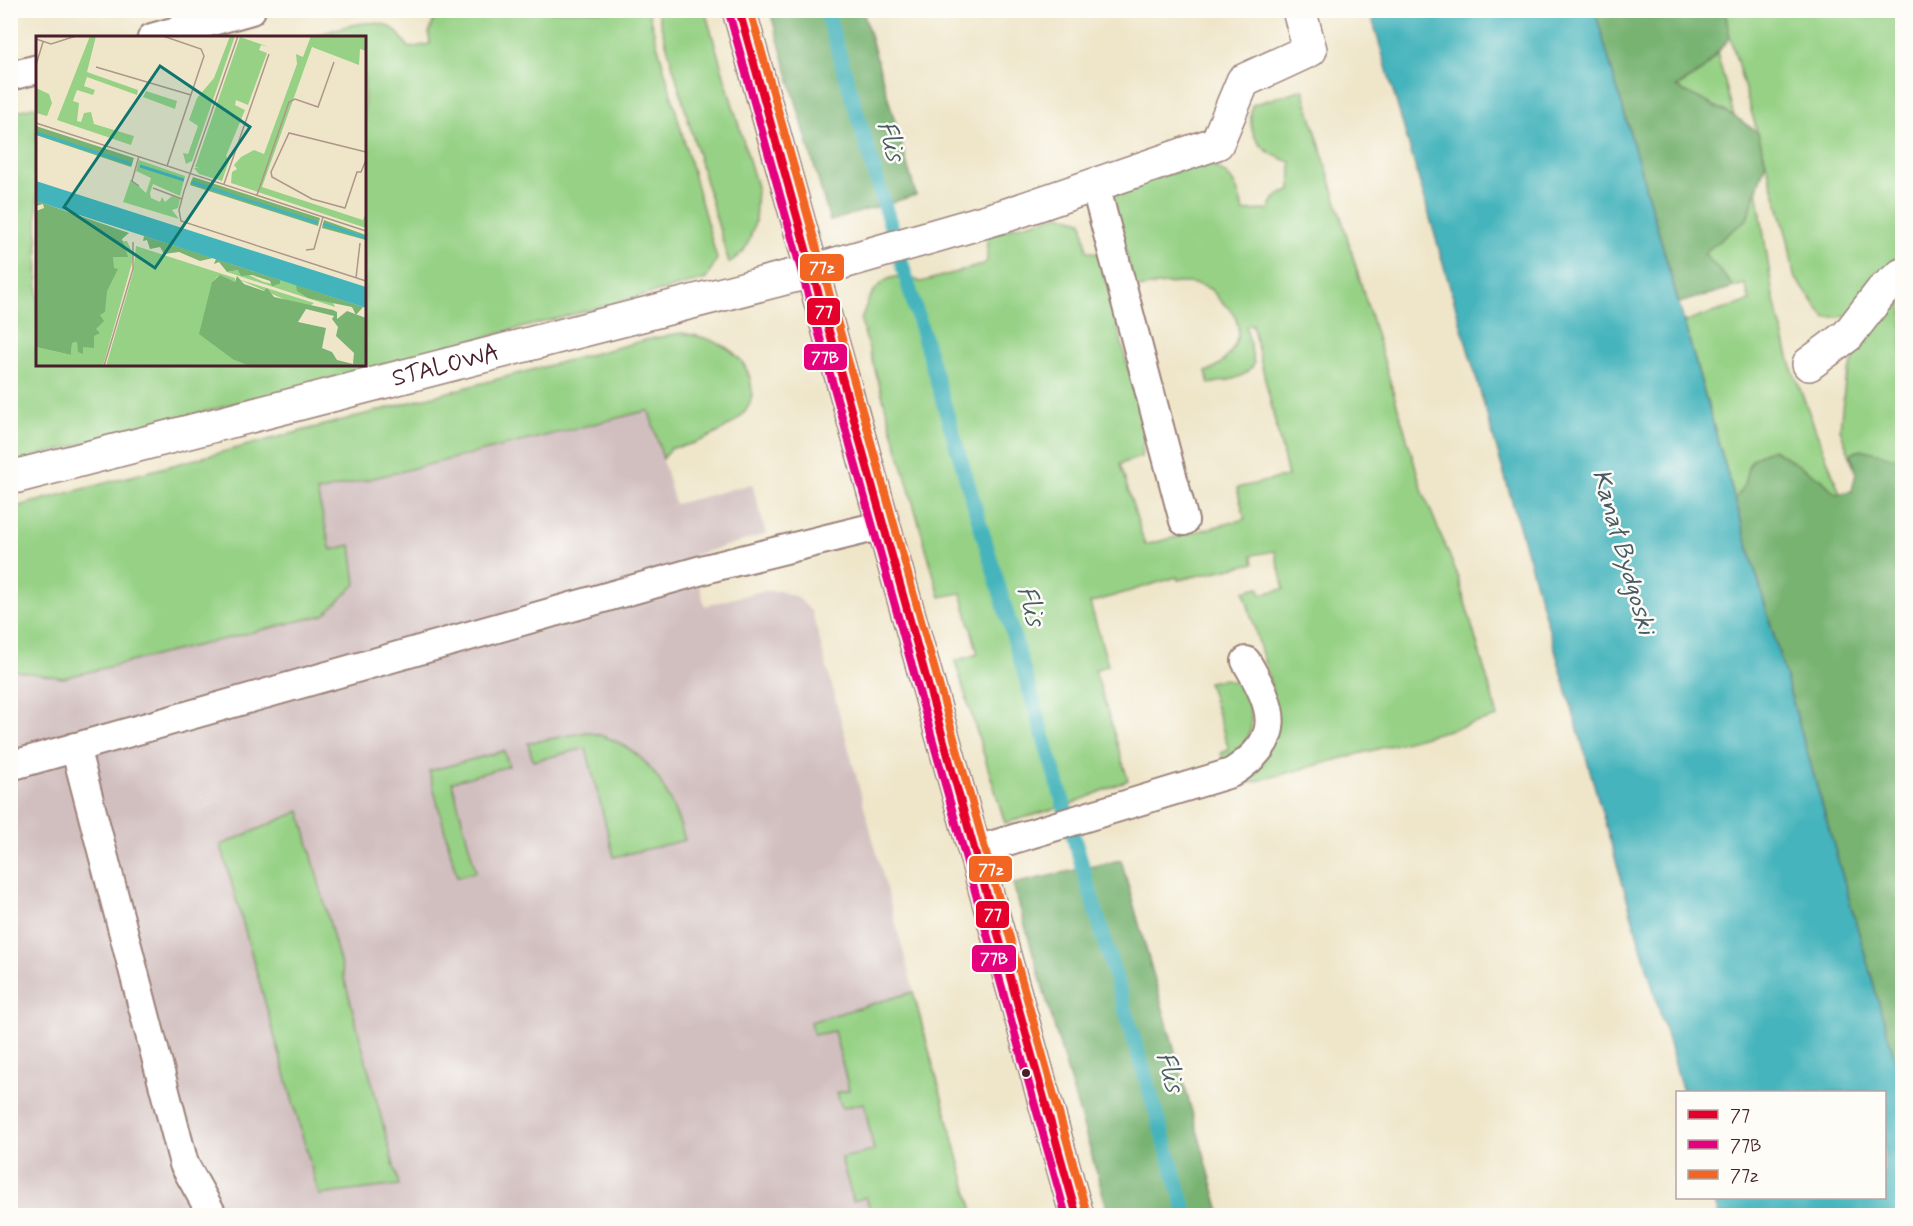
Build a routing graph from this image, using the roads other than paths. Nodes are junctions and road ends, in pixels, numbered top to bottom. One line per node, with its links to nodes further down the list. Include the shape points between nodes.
1 (251, 10): 4 (lane)
2 (739, 10): 8 (street)
3 (1299, 10): 7 (street, STALOWA, via 1310,50 1243,81 1217,143)
4 (160, 36)
5 (36, 70): 6 (lane)
6 (10, 76)
7 (1095, 184): 8 (street, STALOWA, via 1007,215); 12 (lane)
8 (812, 271): 11 (street, STALOWA); 13 (street)
9 (1902, 275): 10 (street, via 1882,291 1848,335)
10 (1809, 364)
11 (10, 478)
12 (1184, 521)
13 (883, 525): 15 (lane, via 709,568); 17 (street)
14 (1246, 661): 17 (lane, via 1267,696 1270,715 1261,749 1248,762 1232,773)
15 (75, 747): 16 (lane); 18 (lane, via 184,1164)
16 (10, 766)
17 (974, 851): 19 (street)
18 (213, 1215)
19 (1077, 1215)

